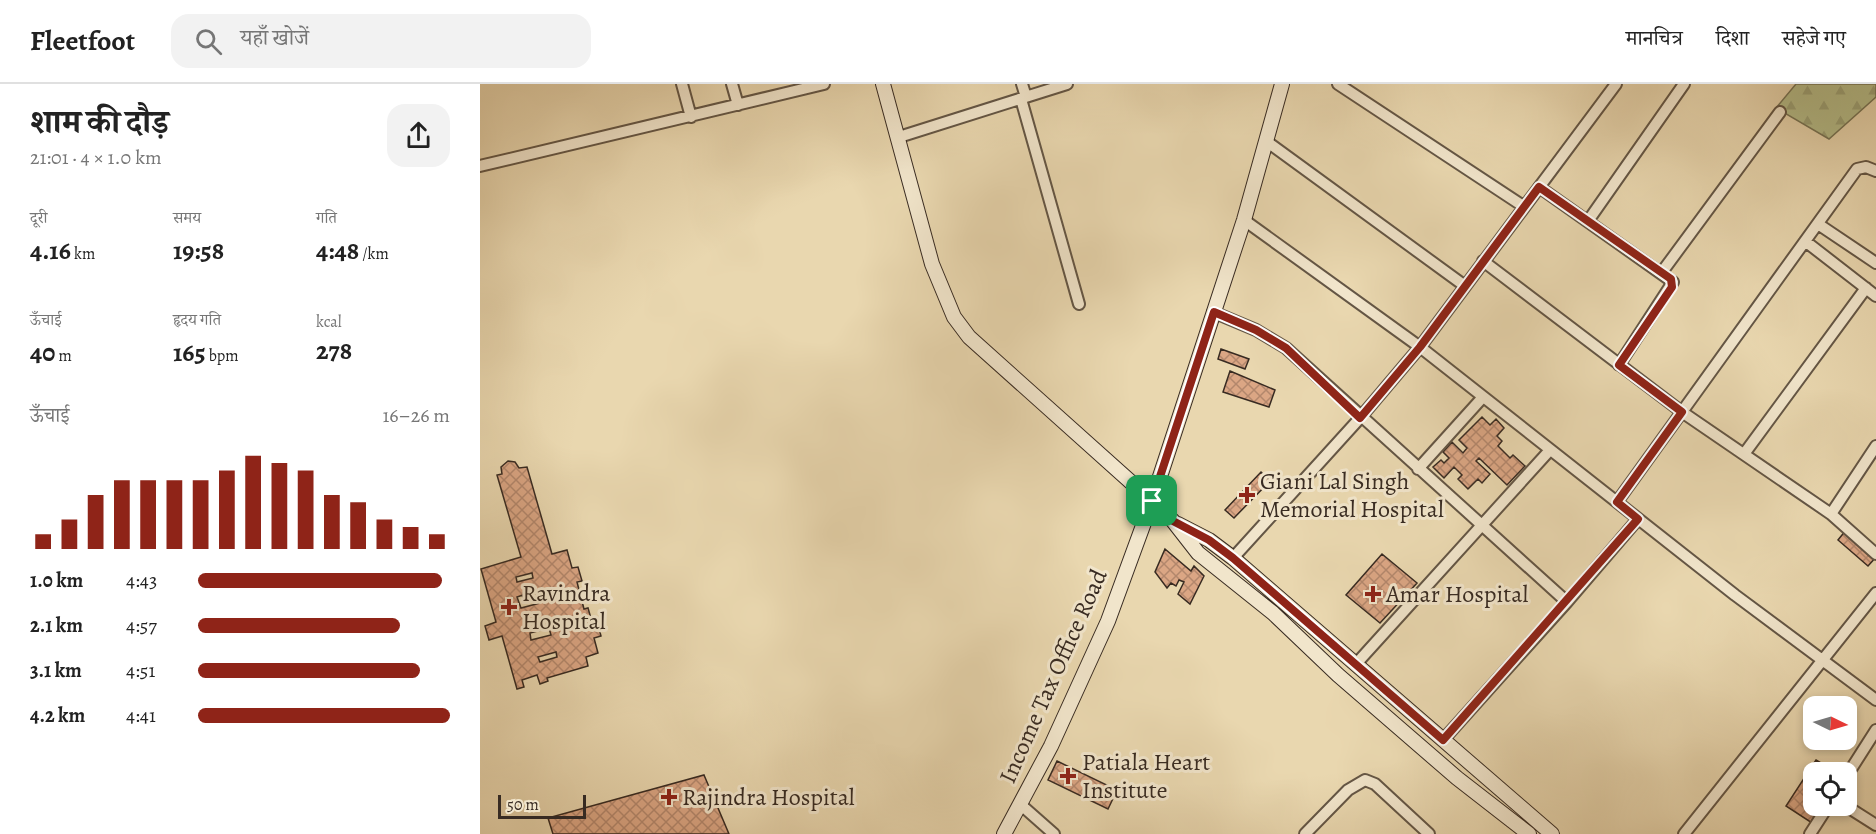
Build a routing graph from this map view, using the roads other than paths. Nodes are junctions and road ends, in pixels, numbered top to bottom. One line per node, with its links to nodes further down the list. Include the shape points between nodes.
1 (682, 84): 14 (street)
2 (732, 84): 12 (street)
3 (825, 84): 12 (street)
4 (883, 84): 15 (main road)
5 (1022, 84): 11 (street)
6 (1067, 84): 11 (street)
7 (1282, 84): 16 (main road, Income Tax Office Road)
8 (1338, 84): 20 (street)
9 (1616, 84): 19 (street)
10 (1684, 84): 22 (street)
11 (1023, 98): 15 (street); 31 (street)
12 (738, 105): 14 (street)
13 (1780, 112): 27 (street)
14 (691, 117): 17 (street)
15 (899, 137): 42 (main road, via 932,264 954,317 969,337)
16 (1266, 141): 21 (main road, Income Tax Office Road); 28 (street)
17 (480, 166)
18 (1876, 171): 23 (street, via 1857,169)
19 (1539, 187): 20 (street); 22 (street)
20 (1523, 206): 25 (street)
21 (1244, 220): 32 (main road, Income Tax Office Road); 33 (street)
22 (1588, 221): 27 (street)
23 (1818, 224): 24 (street); 26 (street)
24 (1805, 241): 29 (street); 36 (street)
25 (1483, 261): 28 (street); 34 (street)
26 (1876, 263)
27 (1662, 273): 34 (street, via 1671,279 1672,287)
28 (1465, 286): 33 (street)
29 (1866, 288): 30 (street); 40 (street)
30 (1876, 296)
31 (1078, 304)
32 (1214, 312): 37 (street, via 1286,348); 42 (main road, Income Tax Office Road)
33 (1420, 347): 35 (street); 37 (street)
34 (1619, 365): 36 (street)
35 (1484, 397): 39 (street); 41 (street)
36 (1682, 412): 40 (street); 43 (street)
37 (1360, 418): 41 (street); 49 (street)
38 (1876, 446): 44 (street)
39 (1550, 450): 43 (street); 47 (street)
40 (1744, 454): 44 (street)
41 (1418, 469): 47 (street)
42 (1152, 501): 46 (main road); 58 (main road, Income Tax Office Road, via 1108,621)
43 (1617, 502): 45 (street)
44 (1831, 514): 48 (street)
45 (1638, 519): 51 (street); 52 (street)
46 (1173, 521): 49 (main road); 62 (main road, via 1198,553 1273,613 1338,675)
47 (1481, 526): 51 (street); 53 (street)
48 (1876, 554)
49 (1233, 558): 53 (main road)
50 (1876, 593): 52 (street)
51 (1567, 602): 56 (street)
52 (1822, 660): 54 (street); 68 (street)
53 (1356, 664): 56 (main road)
54 (1876, 700)
55 (1876, 730): 57 (street)
56 (1443, 740): 67 (main road)
57 (1856, 762)
58 (1020, 804): 63 (main road, Income Tax Office Road); 64 (street)
59 (1857, 813): 61 (street)
60 (1822, 816): 69 (street)
61 (1876, 825)
62 (1525, 833)
63 (1004, 834)
64 (1054, 834)
65 (1305, 834): 66 (street, via 1348,790 1365,780 1375,784)
66 (1429, 834)
67 (1552, 834)
68 (1684, 834)
69 (1810, 834)

